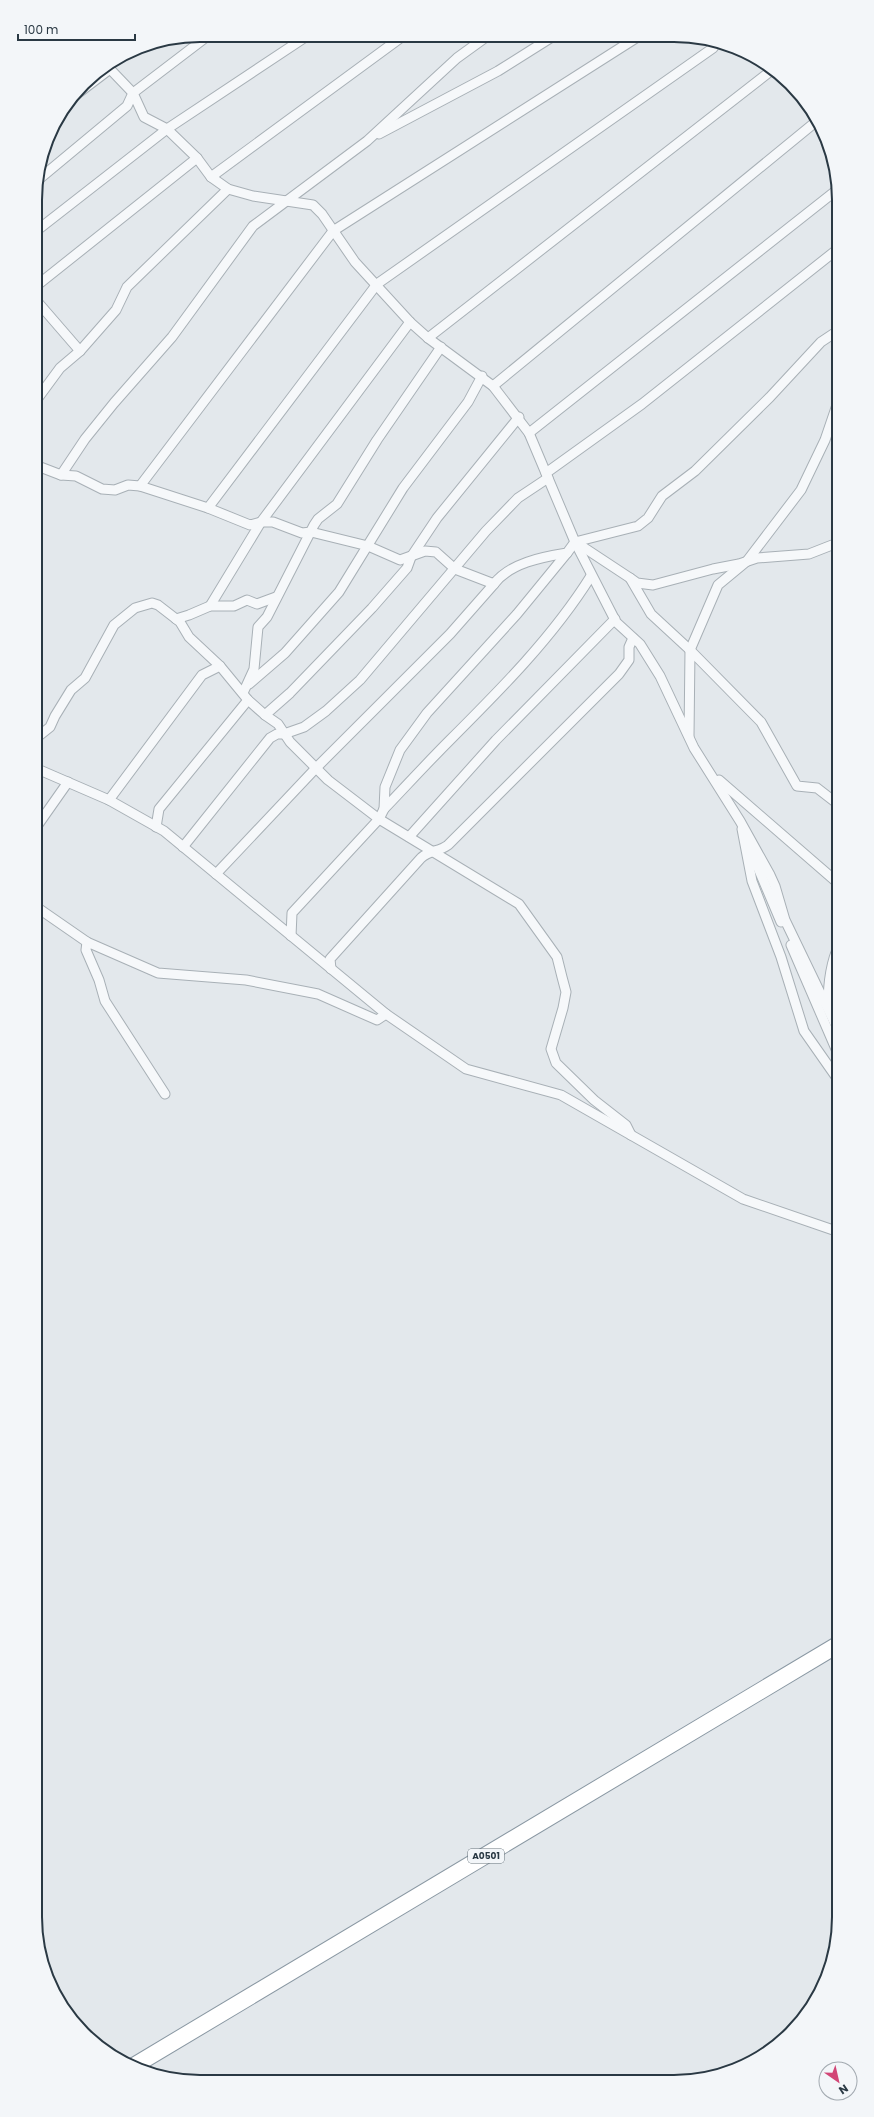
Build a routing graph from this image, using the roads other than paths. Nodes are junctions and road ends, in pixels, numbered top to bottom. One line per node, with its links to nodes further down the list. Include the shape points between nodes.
1 (200, 42): 10 (street)
2 (298, 42): 12 (street)
3 (395, 42): 16 (street)
4 (479, 42): 13 (street, via 457,58)
5 (544, 42): 13 (street, via 498,71)
6 (630, 42): 21 (street)
7 (714, 47): 24 (street)
8 (111, 70): 10 (street)
9 (768, 73): 28 (street)
10 (133, 93): 12 (street, via 144,117); 15 (street, via 127,106)
11 (813, 124): 32 (street)
12 (167, 128): 14 (street); 20 (street)
13 (367, 141): 19 (street)
14 (196, 158): 16 (street); 23 (street)
15 (44, 175)
16 (211, 177): 17 (street)
17 (228, 189): 19 (street); 30 (street, via 127,287 116,310)
18 (832, 194): 36 (street)
19 (285, 202): 21 (street, via 301,202 313,206 322,214); 38 (street, via 253,226 172,337 114,403)
20 (42, 226)
21 (333, 231): 24 (street, via 356,262); 40 (street)
22 (832, 254): 39 (street)
23 (42, 281)
24 (377, 284): 26 (street); 41 (street)
25 (42, 306): 30 (street)
26 (410, 322): 28 (street); 42 (street)
27 (832, 335): 44 (street, via 821,342 770,397 695,470 662,496 648,518 638,526)
28 (428, 338): 29 (street)
29 (441, 347): 31 (street); 43 (street, via 337,504 318,520)
30 (80, 351): 33 (street, via 60,368)
31 (482, 376): 32 (street); 46 (street, via 468,402 403,488)
32 (493, 386): 34 (street)
33 (42, 392)
34 (519, 417): 36 (street); 48 (street, via 436,518)
35 (832, 420): 49 (street, via 801,490)
36 (529, 433): 39 (street)
37 (42, 468): 38 (street)
38 (61, 475): 40 (street, via 76,476 102,489 115,490 128,485)
39 (547, 476): 44 (street); 50 (street, via 518,498)
40 (140, 486): 41 (street)
41 (208, 508): 42 (street, via 250,525)
42 (261, 522): 43 (street, via 273,522 302,533); 55 (street)
43 (311, 532): 46 (street); 54 (street)
44 (576, 542): 47 (street); 51 (street); 52 (street)
45 (832, 545): 49 (street, via 809,554 770,556)
46 (368, 546): 48 (street, via 400,560); 61 (street, via 339,592 285,653)
47 (567, 554): 53 (street, via 529,561 499,578); 73 (street, via 517,614 422,719 400,750 385,787)
48 (411, 557): 50 (street, via 425,551 436,552); 63 (street, via 407,568 372,608 290,693)
49 (747, 561): 52 (street, via 653,585 637,583); 59 (street, via 718,585)
50 (454, 569): 53 (street); 65 (street, via 360,680 304,727)
51 (592, 576): 57 (street); 73 (street, via 571,608 529,656)
52 (630, 578): 59 (street, via 651,614)
53 (494, 584): 67 (street, via 450,634)
54 (276, 597): 55 (street, via 257,604 247,600 234,606); 61 (street, via 267,617 258,628 255,663)
55 (210, 606): 56 (street)
56 (176, 619): 60 (street, via 189,637); 64 (street, via 152,603 135,608 124,616 114,626 85,678 71,690 50,727)
57 (615, 620): 58 (street); 79 (street, via 496,740)
58 (633, 638): 66 (street, via 640,644 660,676); 81 (street, via 629,647 629,660 619,674 448,845 442,850)
59 (690, 650): 66 (street); 72 (street, via 761,722 797,786 817,788)
60 (220, 666): 62 (street); 71 (street, via 202,674)
61 (248, 685): 62 (street)
62 (246, 696): 63 (street); 77 (street, via 159,809)
63 (265, 715): 65 (street, via 278,724)
64 (42, 733)
65 (284, 734): 67 (street); 80 (street, via 270,738)
66 (689, 738): 69 (street)
67 (316, 768): 75 (street); 82 (street)
68 (42, 771): 70 (street)
69 (711, 773): 76 (street); 83 (street)
70 (68, 782): 71 (street); 74 (street)
71 (109, 800): 77 (street)
72 (832, 800)
73 (384, 809): 75 (street)
74 (42, 819)
75 (379, 819): 79 (street); 85 (street, via 292,913)
76 (740, 821): 78 (street); 89 (street, via 775,886 785,920)
77 (156, 827): 80 (street)
78 (743, 835): 92 (street); 93 (street, via 752,881 781,957 804,1031)
79 (409, 837): 81 (street)
80 (183, 847): 82 (street)
81 (431, 852): 88 (street, via 421,858 341,946 330,959); 95 (street, via 519,904 547,942 557,957 566,992 551,1049 556,1063 594,1100 626,1125)
82 (216, 874): 85 (street)
83 (832, 878)
84 (42, 911): 86 (street)
85 (291, 936): 88 (street)
86 (87, 942): 90 (street, via 158,973 246,980 318,994 377,1020); 94 (street, via 86,950 105,1001)
87 (832, 968): 89 (street, via 828,987)
88 (331, 969): 90 (street)
89 (828, 1010): 91 (street)
90 (386, 1014): 95 (street, via 466,1069 561,1095)
91 (832, 1018)
92 (832, 1040)
93 (832, 1071)
94 (165, 1094)
95 (631, 1135): 96 (street, via 743,1199)
96 (832, 1230)
97 (832, 1648): 98 (highway, A0501)
98 (139, 2063)

